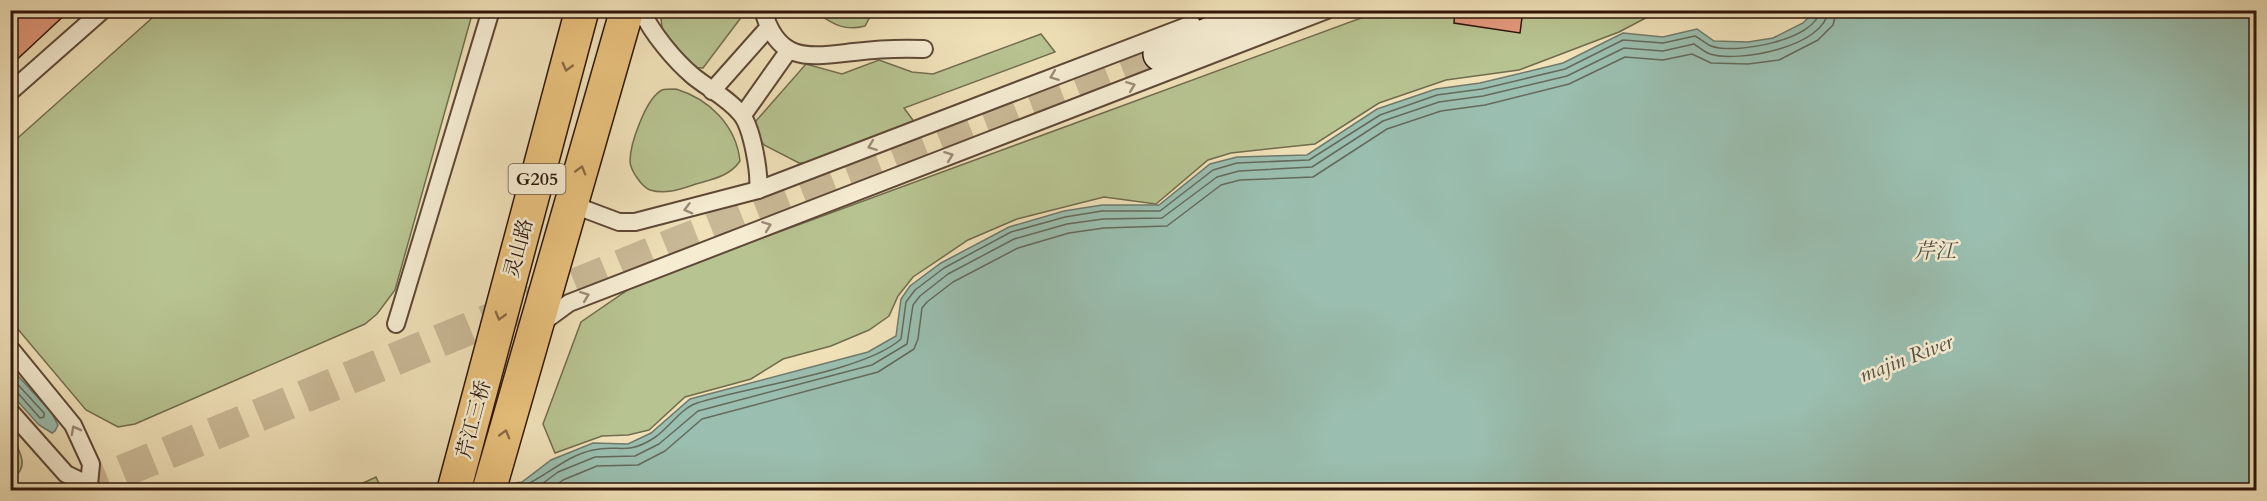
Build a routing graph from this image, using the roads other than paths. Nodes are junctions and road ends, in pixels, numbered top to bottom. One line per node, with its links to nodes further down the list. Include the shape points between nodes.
1 (103, 10): 15 (lane)
2 (491, 10): 19 (lane)
3 (582, 10): 21 (highway, 灵山路 / G205, one-way to 21)
4 (627, 10): 18 (highway, 灵山路, one-way to 4)
5 (641, 10): 14 (lane, via 676,59)
6 (763, 10): 10 (lane)
7 (1227, 10): 17 (lane, one-way to 17)
8 (1270, 10): 13 (street)
9 (1327, 10): 20 (lane, one-way to 9, via 569,303)
10 (768, 28): 12 (lane, via 776,41); 14 (lane)
11 (924, 49): 12 (lane, via 892,48 806,57)
12 (789, 50): 16 (lane)
13 (1160, 54)
14 (712, 91): 16 (lane)
15 (10, 92)
16 (742, 115): 17 (lane, via 750,132)
17 (758, 190): 18 (lane, one-way to 18, via 635,222 619,222)
18 (571, 204): 20 (highway, 灵山路)
19 (396, 324)
20 (536, 327): 25 (highway, 灵山路, one-way to 20)
21 (492, 347): 24 (highway, 芹江三桥 / G205)
22 (10, 348): 23 (lane, one-way to 22, via 66,474 89,485 91,464 73,425)
23 (10, 411)
24 (454, 490)
25 (489, 490)

